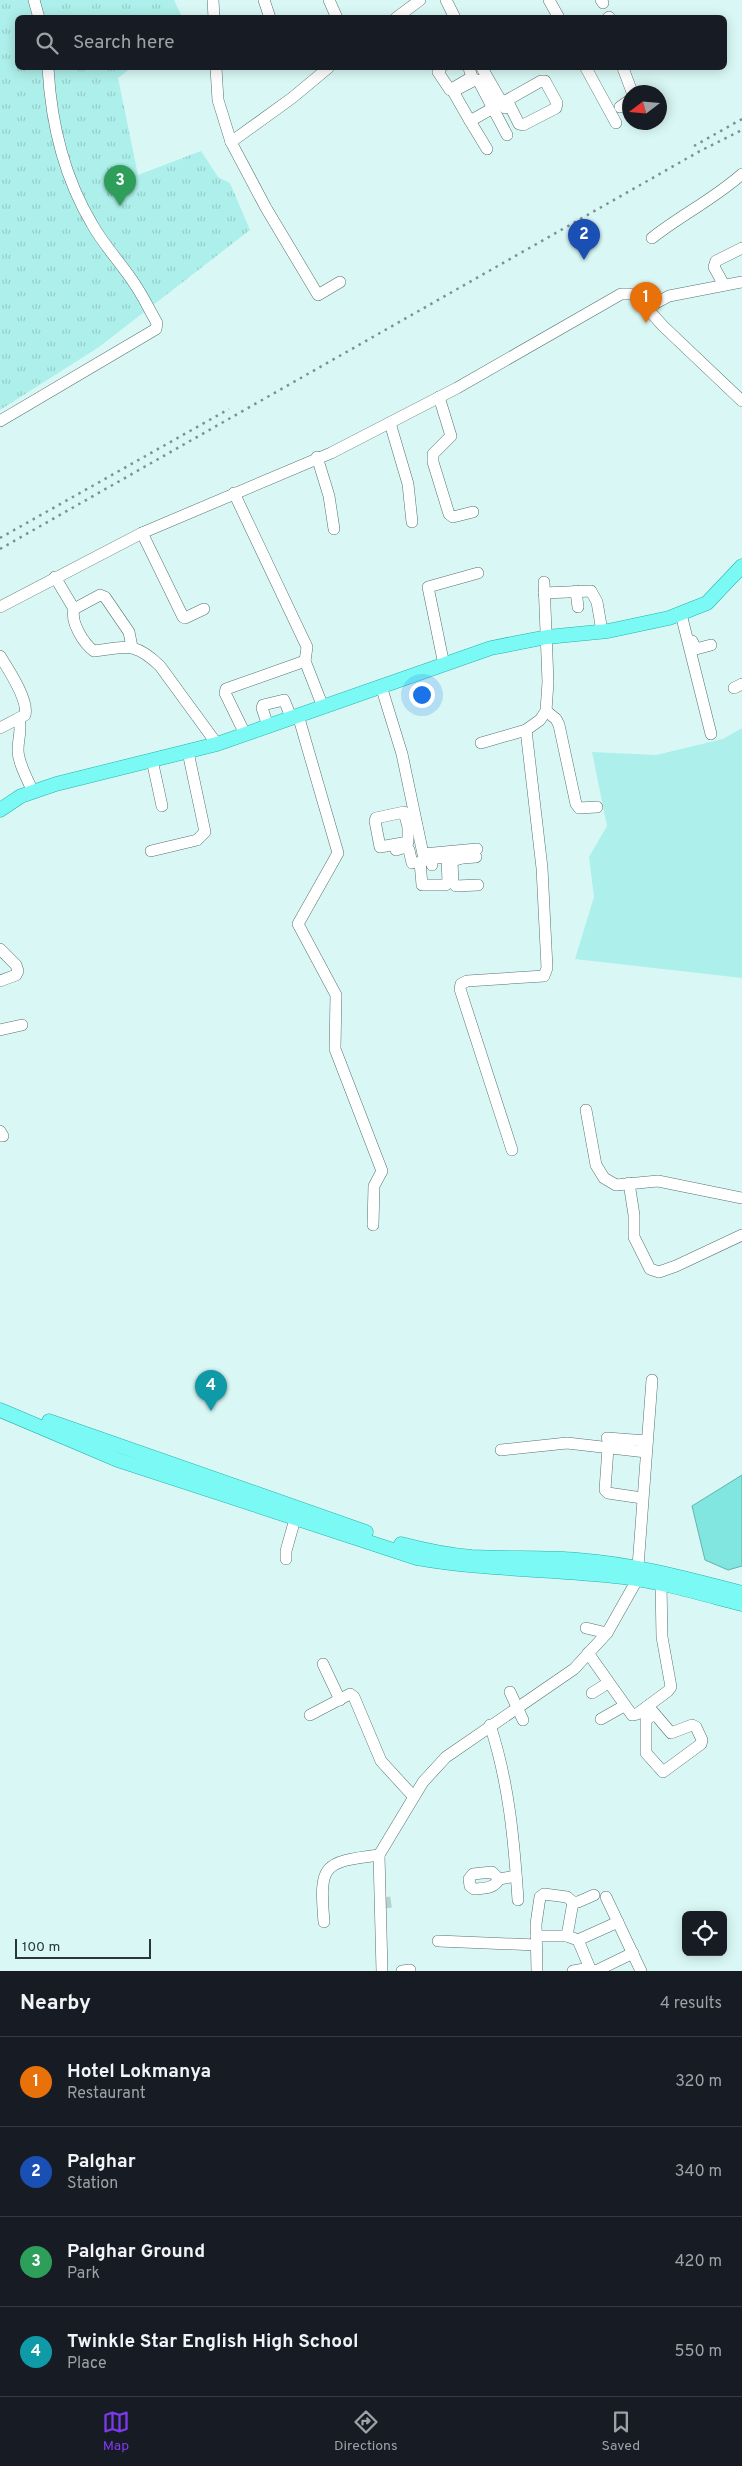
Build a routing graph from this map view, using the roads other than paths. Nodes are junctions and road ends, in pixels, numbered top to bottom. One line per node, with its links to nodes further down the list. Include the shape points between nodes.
1 (34, 0): 8 (street)
2 (213, 0): 9 (street)
3 (264, 0): 10 (street)
4 (329, 0): 11 (street)
5 (420, 0): 12 (street)
6 (446, 0): 13 (street)
7 (549, 0): 14 (street)
8 (38, 15)
9 (214, 15)
10 (269, 15)
11 (336, 15)
12 (400, 15)
13 (454, 15)
14 (557, 15)
15 (48, 70): 39 (street, via 57,137 78,196 92,225 136,286 156,323 156,329)
16 (216, 70): 28 (street, via 218,100)
17 (319, 70): 28 (street, via 292,98)
18 (440, 70): 19 (street, via 450,90 472,77)
19 (470, 70)
20 (483, 70): 24 (street)
21 (587, 70): 26 (street)
22 (624, 70): 23 (street)
23 (629, 85)
24 (501, 103): 25 (street); 25 (street, via 478,80 456,90 454,93); 27 (street)
25 (470, 121): 29 (street)
26 (616, 123)
27 (512, 133)
28 (230, 142): 33 (street, via 318,295)
29 (487, 149)
30 (742, 174): 31 (street, via 719,194)
31 (652, 238)
32 (742, 248): 35 (street, via 716,261 714,267)
33 (340, 282)
34 (742, 282): 35 (street)
35 (724, 285): 36 (street, via 669,296)
36 (646, 308): 37 (street, via 634,294 621,294); 38 (street)
37 (439, 397): 40 (street); 43 (street, via 451,436 433,454 441,488 449,514 453,517)
38 (742, 401)
39 (0, 421)
40 (390, 423): 41 (street); 44 (street, via 408,484)
41 (317, 457): 42 (street); 45 (street, via 329,496)
42 (234, 493): 46 (street); 61 (street, via 308,647)
43 (473, 512)
44 (412, 522)
45 (334, 529)
46 (142, 533): 49 (street); 54 (street, via 182,616 185,618)
47 (742, 566): 55 (main road, via 707,603)
48 (478, 573): 62 (street, via 428,587)
49 (55, 577): 51 (street); 53 (street)
50 (576, 591): 52 (street); 56 (street, via 588,590 593,594); 57 (street, via 544,588)
51 (0, 607)
52 (578, 607)
53 (74, 609): 59 (street, via 72,615 86,646 94,651); 59 (street, via 100,595 105,597 129,632)
54 (204, 609)
55 (682, 613): 56 (main road); 58 (street, via 694,648); 73 (street)
56 (602, 631): 57 (main road)
57 (547, 637): 62 (main road, via 491,648); 66 (street)
58 (711, 645)
59 (132, 647): 75 (street, via 148,654 160,666)
60 (0, 656): 68 (street, via 27,709)
61 (302, 662): 64 (street); 65 (street); 72 (street, via 226,689)
62 (444, 665): 63 (main road)
63 (381, 686): 65 (main road); 86 (street, via 402,754 413,826)
64 (310, 694)
65 (323, 706): 67 (main road)
66 (546, 711): 71 (street); 80 (street, via 559,725 576,804 579,808)
67 (295, 716): 69 (main road); 69 (street, via 284,700 263,705); 98 (street, via 338,853 298,924 336,995 335,1049 382,1171 374,1186)
68 (19, 718): 70 (street); 78 (street, via 22,729 19,757)
69 (268, 726): 72 (main road)
70 (0, 728)
71 (526, 730): 74 (street); 95 (street, via 542,868 547,968 544,976 467,981 461,984 460,989)
72 (245, 734): 75 (main road)
73 (711, 734)
74 (481, 743)
75 (217, 744): 76 (main road)
76 (188, 752): 77 (main road); 82 (street, via 205,832 197,840)
77 (152, 760): 78 (main road); 79 (street)
78 (32, 792): 81 (main road)
79 (162, 806)
80 (597, 807)
81 (0, 810)
82 (151, 851)
83 (388, 852): 87 (street, via 406,847)
84 (477, 853): 85 (street)
85 (461, 854): 86 (street); 89 (street, via 452,862 453,883 456,886)
86 (430, 857): 87 (street)
87 (412, 863): 88 (street)
88 (415, 878)
89 (478, 885)
90 (0, 949): 91 (street, via 18,971 16,975)
91 (0, 981)
92 (22, 1025): 93 (street)
93 (0, 1030)
94 (586, 1110): 96 (street, via 596,1165 604,1178 616,1185)
95 (512, 1150)
96 (629, 1184): 97 (street, via 658,1181); 99 (street, via 634,1237 650,1269 659,1272 676,1266)
97 (742, 1198)
98 (373, 1225)
99 (742, 1234)
100 (652, 1380): 104 (street)
101 (0, 1400): 106 (main road)
102 (0, 1410): 106 (main road, via 118,1460)
103 (608, 1443): 104 (street); 105 (street, via 567,1443); 107 (street, via 605,1490)
104 (646, 1447): 107 (street)
105 (501, 1450)
106 (179, 1474): 108 (main road)
107 (642, 1498): 111 (street)
108 (270, 1505): 109 (main road); 111 (main road, via 436,1553 578,1560)
109 (295, 1519): 110 (street); 111 (main road, via 418,1558 463,1566)
110 (286, 1559)
111 (637, 1574): 112 (main road); 113 (main road); 116 (street)
112 (661, 1584): 114 (main road); 124 (street, via 662,1637 671,1687)
113 (742, 1593)
114 (742, 1604)
115 (586, 1628): 116 (street)
116 (607, 1633): 117 (street)
117 (588, 1653): 119 (street); 126 (street)
118 (322, 1664): 122 (street)
119 (608, 1683): 121 (street); 123 (street)
120 (510, 1692): 126 (street)
121 (592, 1692)
122 (340, 1700): 125 (street); 129 (street, via 350,1694 354,1697 381,1761)
123 (624, 1706): 124 (street, via 632,1714); 127 (street)
124 (651, 1710): 124 (street, via 670,1733 692,1725 702,1740 663,1772 646,1754 646,1719)
125 (310, 1715)
126 (521, 1715): 128 (street)
127 (601, 1719)
128 (490, 1726): 129 (street, via 446,1757); 131 (street, via 506,1786)
129 (413, 1796): 130 (street)
130 (379, 1855): 135 (street, via 342,1860 331,1865 325,1874 322,1891); 144 (street)
131 (516, 1876): 132 (street); 133 (street)
132 (498, 1879)
133 (518, 1900)
134 (573, 1902): 136 (street, via 600,1896); 137 (street); 140 (street, via 567,1897 544,1894 540,1897)
135 (324, 1922)
136 (618, 1922): 138 (street); 141 (street)
137 (567, 1936): 138 (street); 140 (street)
138 (578, 1940): 143 (street)
139 (438, 1941): 140 (street)
140 (536, 1941): 146 (street)
141 (633, 1953): 143 (street); 148 (street)
142 (410, 1970): 145 (street)
143 (592, 1970): 147 (street)
144 (382, 1971)
145 (402, 1971)
146 (538, 1971)
147 (573, 1971)
148 (641, 1971)

